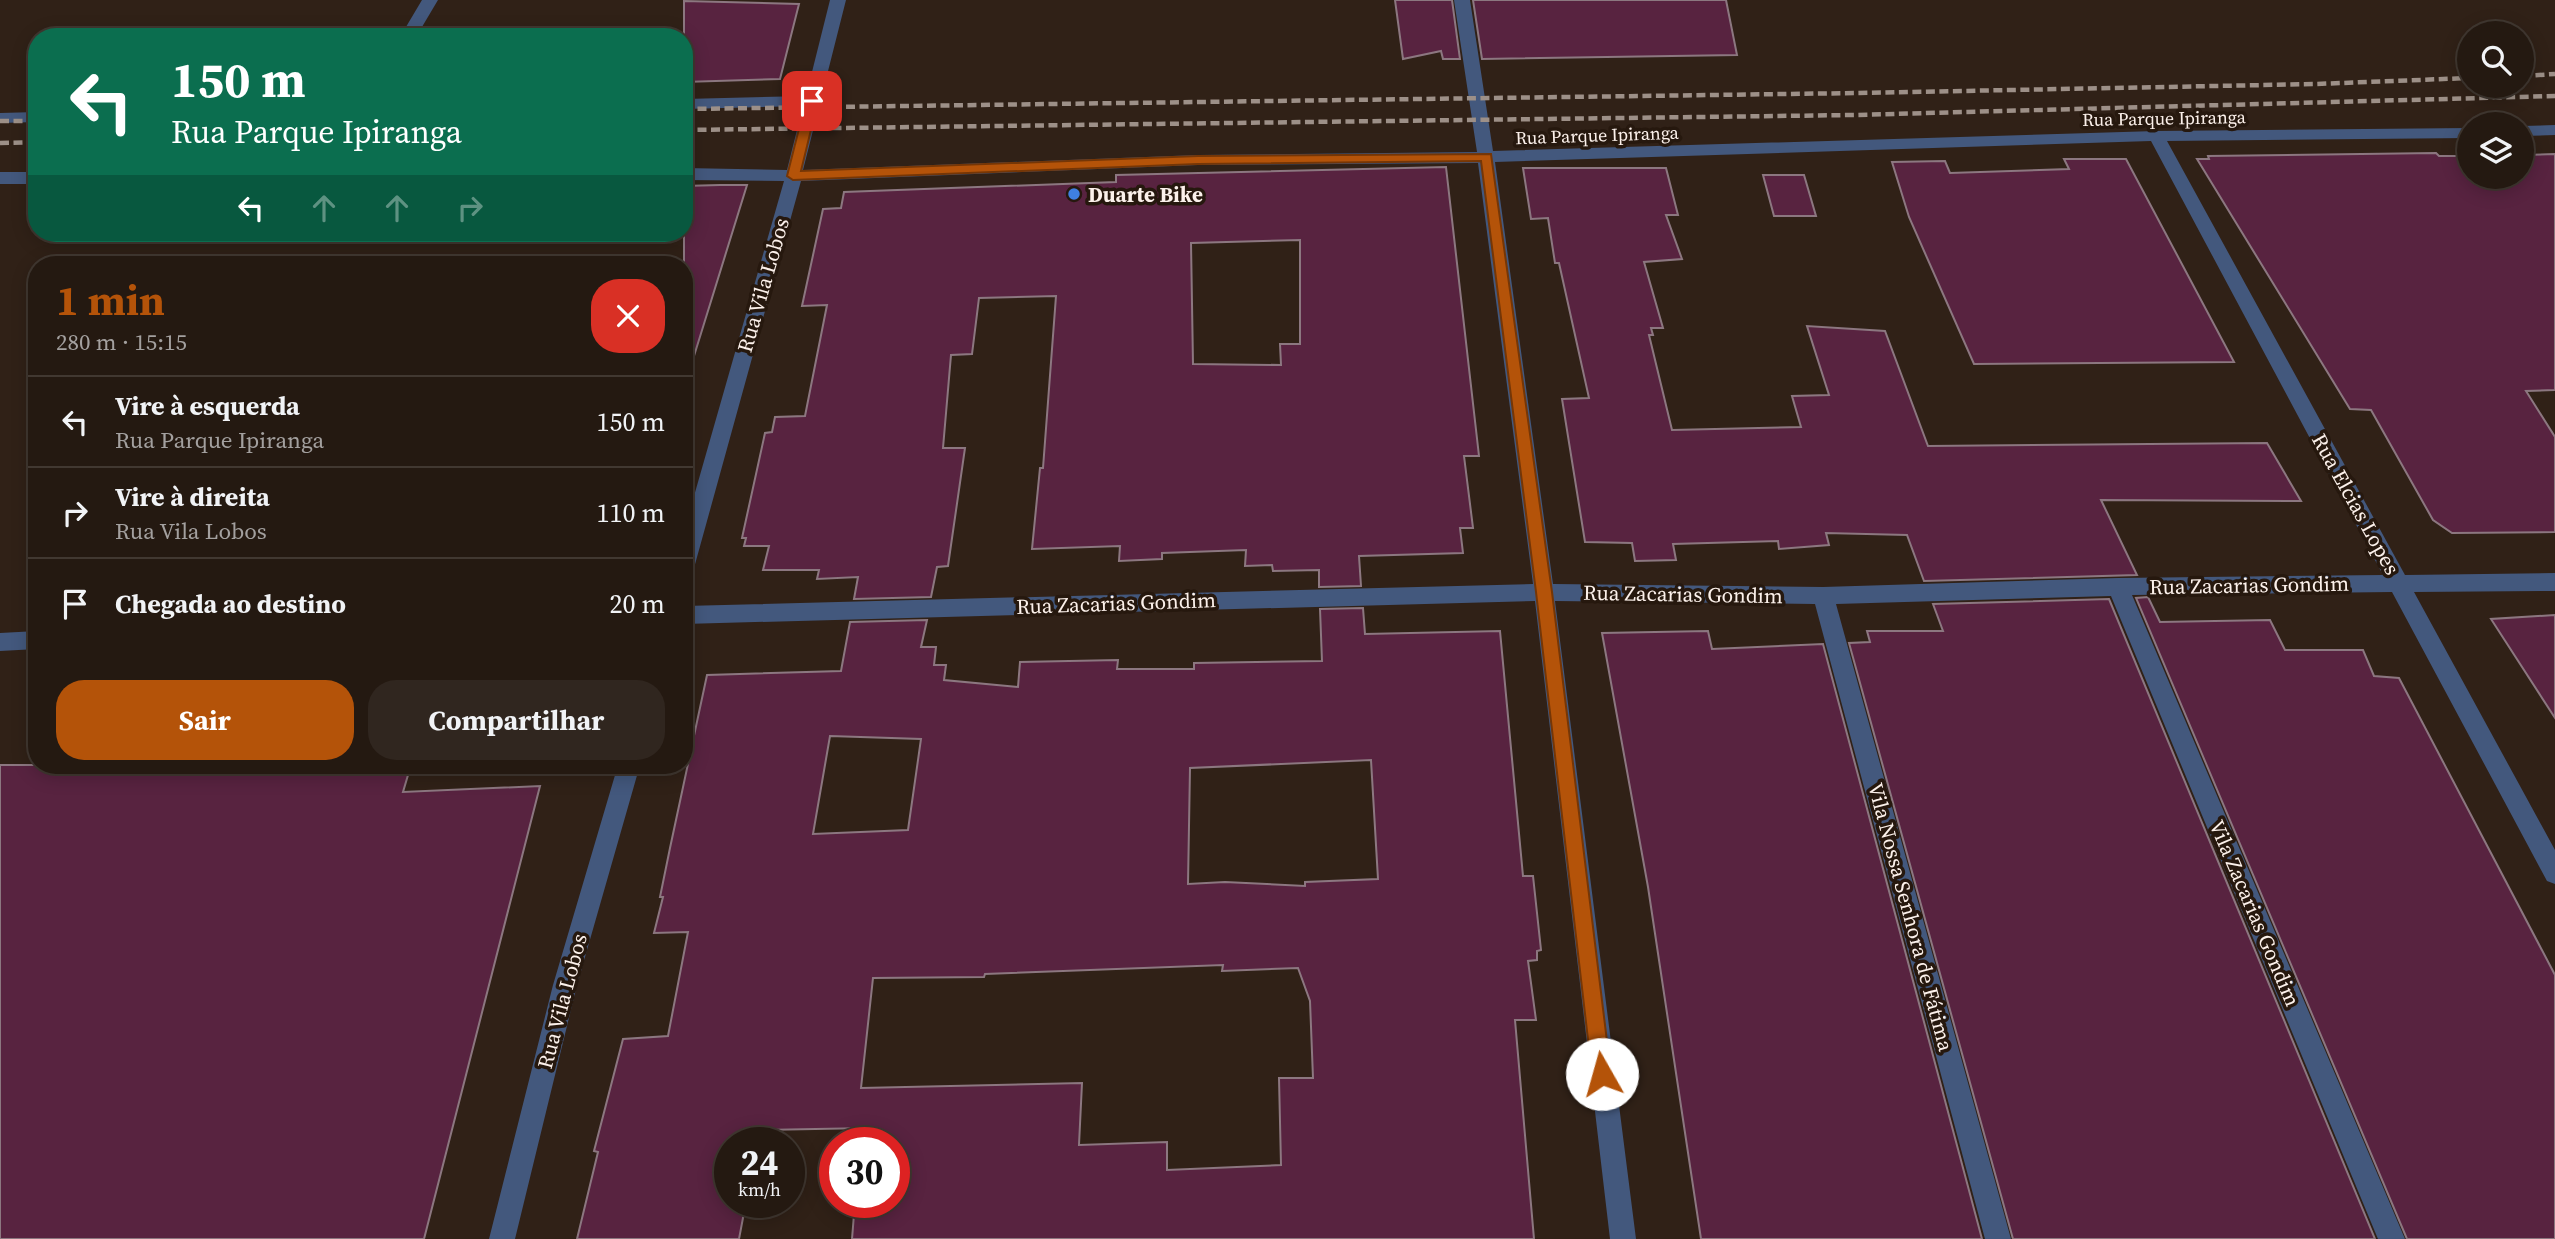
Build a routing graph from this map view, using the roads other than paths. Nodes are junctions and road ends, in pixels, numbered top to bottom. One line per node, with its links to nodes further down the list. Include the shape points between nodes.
1 (430, 0): 4 (street)
2 (838, 0): 5 (street, Rua Vila Lobos)
3 (1462, 0): 13 (street)
4 (413, 28)
5 (812, 101): 6 (street); 15 (street, Rua Vila Lobos)
6 (693, 104)
7 (28, 117): 8 (street)
8 (0, 118)
9 (2555, 130): 10 (street)
10 (2534, 131)
11 (2457, 133): 12 (street, Rua Parque Ipiranga)
12 (2156, 136): 13 (street, Rua Parque Ipiranga); 20 (street, Rua Elcias Lopes)
13 (1486, 157): 15 (street, Rua Parque Ipiranga, via 1198,160); 22 (street)
14 (693, 174): 15 (street, Rua Parque Ipiranga)
15 (793, 176): 18 (street, Rua Vila Lobos)
16 (0, 178): 17 (street)
17 (28, 178)
18 (693, 536)
19 (2555, 582): 20 (street, Rua Zacarias Gondim)
20 (2399, 584): 21 (street, Rua Zacarias Gondim); 28 (street, Rua Elcias Lopes)
21 (2118, 586): 23 (street, Rua Zacarias Gondim); 32 (street, Vila Zacarias Gondim)
22 (1544, 592): 23 (street, Rua Zacarias Gondim); 24 (street, Rua Zacarias Gondim); 30 (street)
23 (1824, 596): 31 (street, Vila Nossa Senhora de Fátima)
24 (693, 615)
25 (28, 640): 26 (street)
26 (0, 642)
27 (626, 774): 29 (street, Rua Vila Lobos, via 565,985)
28 (2555, 873)
29 (502, 1239)
30 (1623, 1239)
31 (1998, 1239)
32 (2392, 1239)

